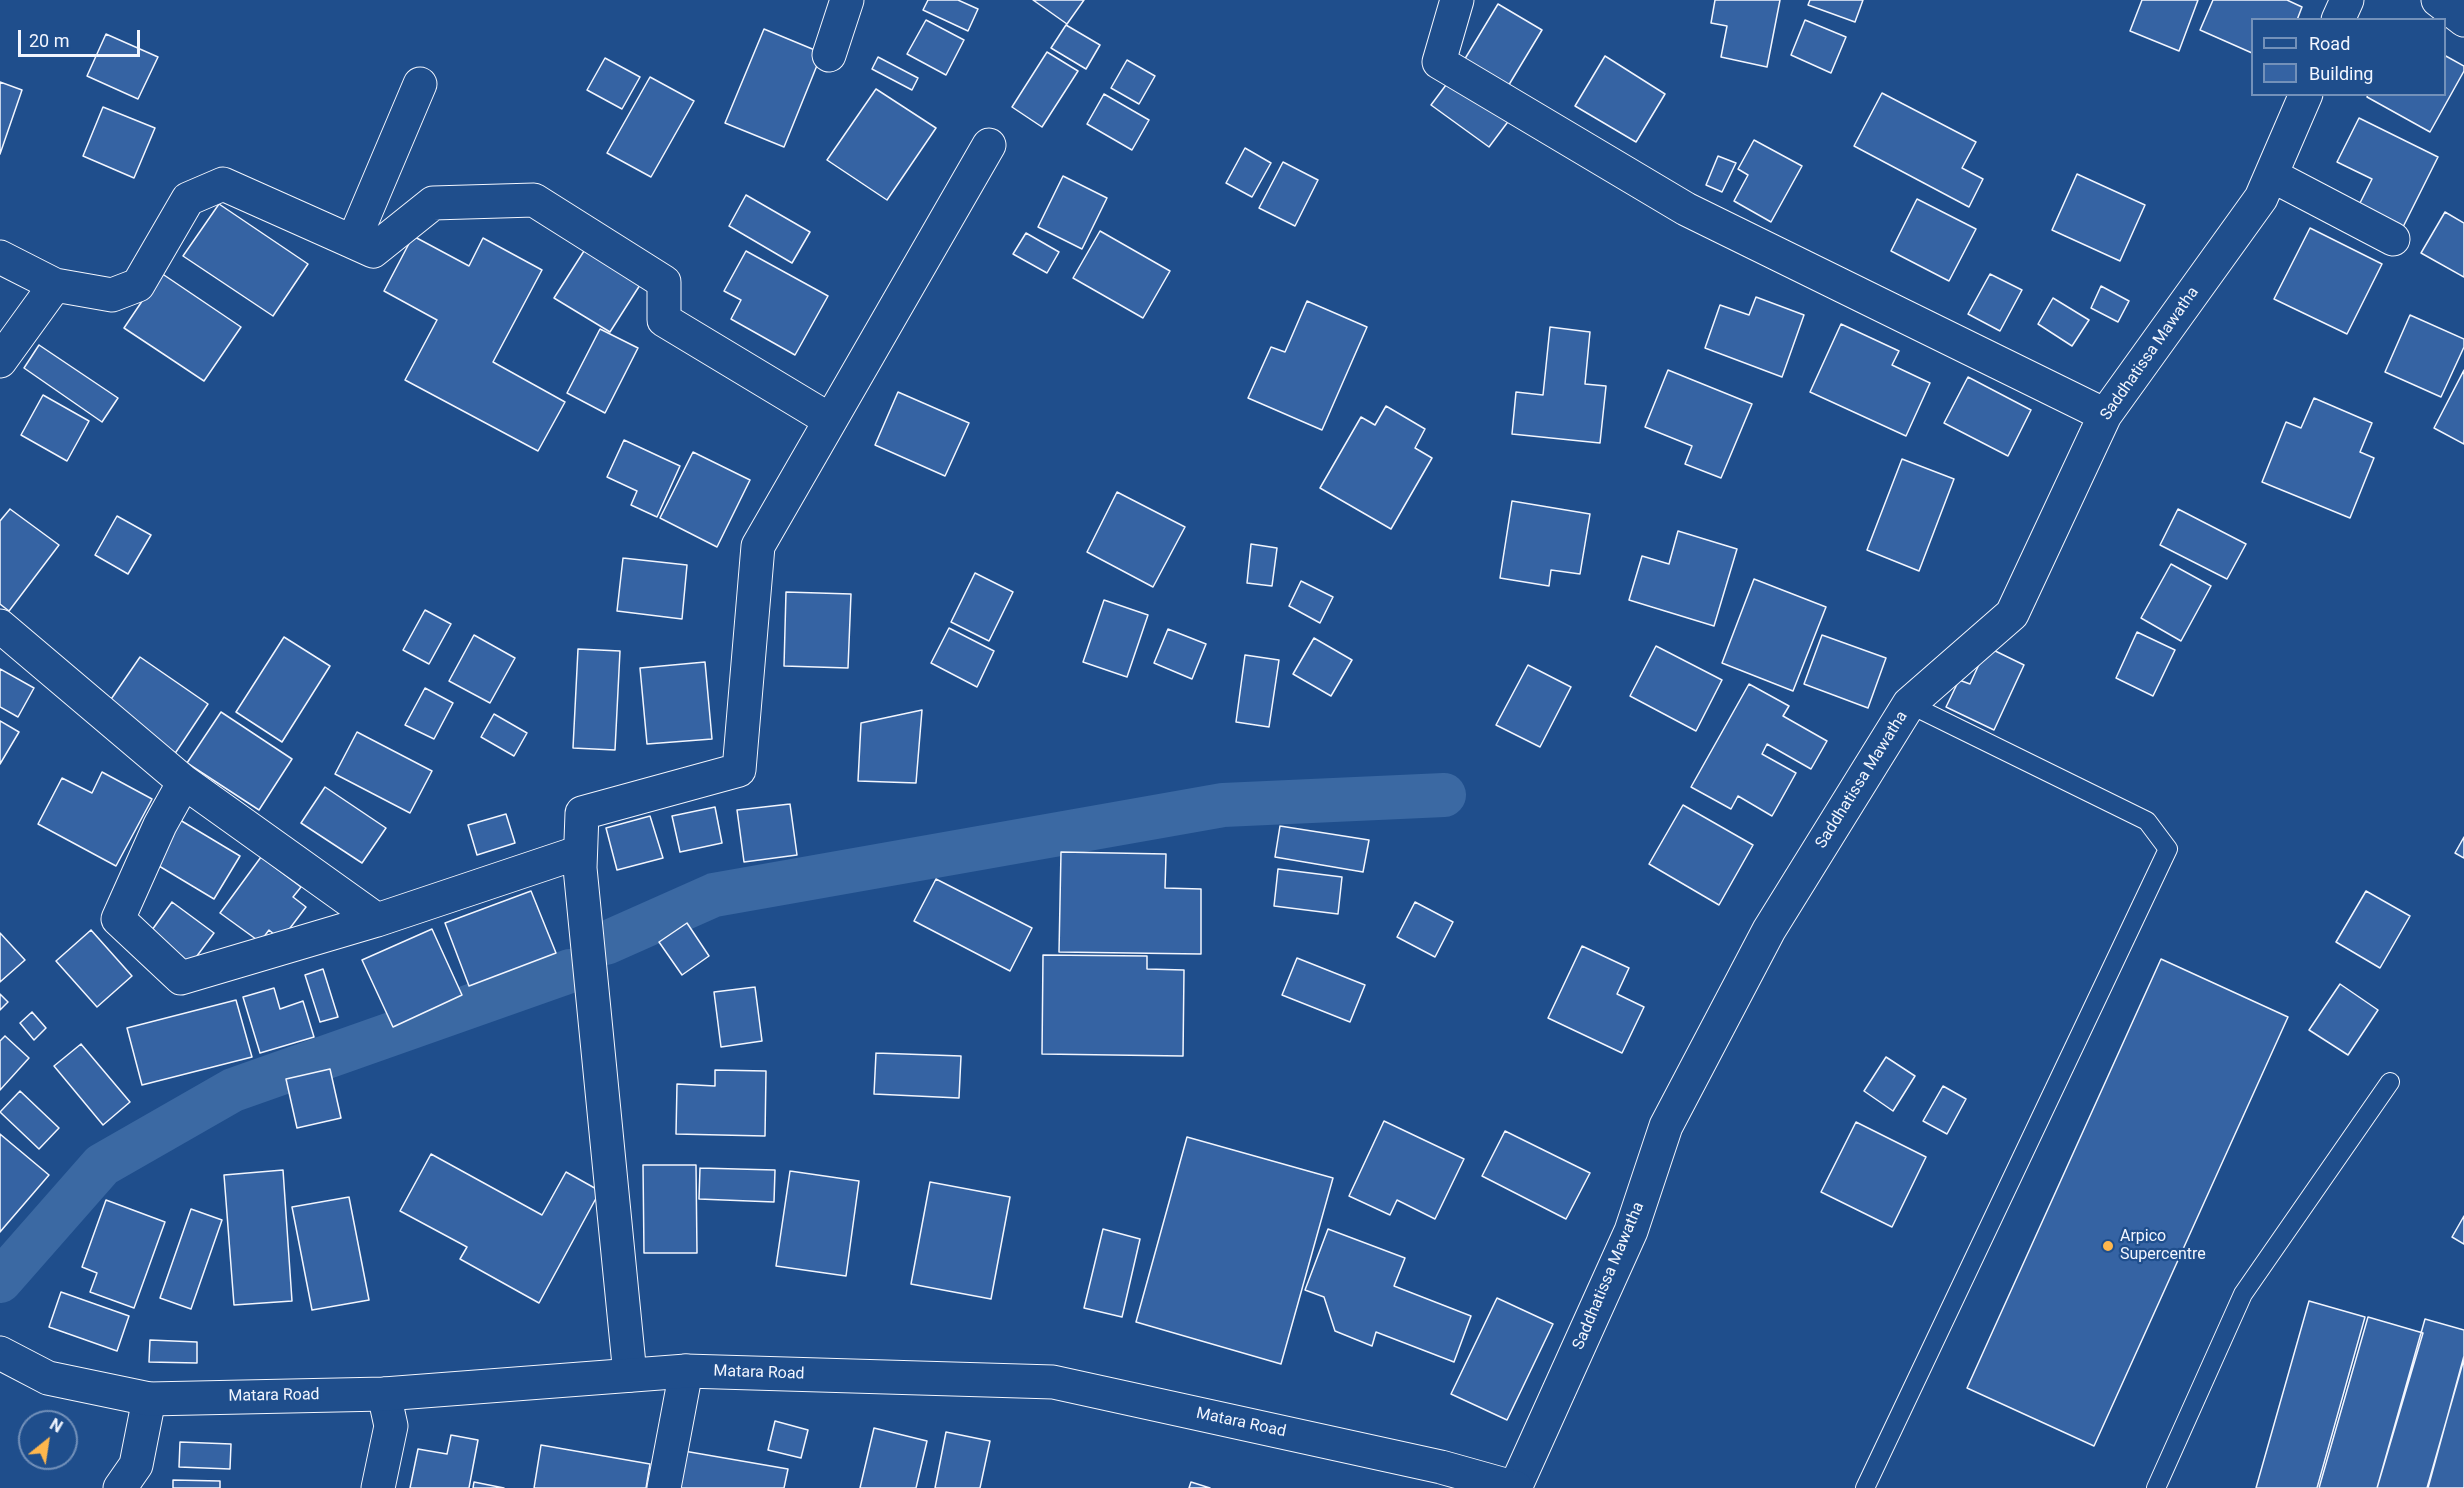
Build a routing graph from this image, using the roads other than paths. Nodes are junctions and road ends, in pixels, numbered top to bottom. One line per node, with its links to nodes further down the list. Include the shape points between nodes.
1 (847, 0): 7 (main road)
2 (1457, 0): 17 (main road, via 1439,62 1686,209)
3 (2347, 0): 5 (main road)
4 (2439, 0): 6 (main road)
5 (2339, 18)
6 (2464, 20)
7 (829, 55)
8 (420, 84): 13 (main road)
9 (2305, 96): 11 (main road, Saddhatissa Mawatha)
10 (989, 145): 18 (main road)
11 (2271, 175): 12 (main road); 17 (main road, Saddhatissa Mawatha, via 2261,198)
12 (2393, 239)
13 (353, 242): 15 (main road, via 223,184 188,199 138,285 112,294); 18 (main road, via 373,251 433,203 534,200 664,282 664,320)
14 (0, 256): 15 (main road)
15 (55, 285): 16 (main road)
16 (0, 361)
17 (2105, 415): 20 (main road, Saddhatissa Mawatha, via 2012,614)
18 (830, 420): 22 (main road, via 758,546 739,770 582,813)
19 (0, 626): 21 (main road)
20 (1909, 704): 34 (main road, Saddhatissa Mawatha, via 1769,930 1666,1126 1631,1231); 35 (lane, via 2147,821 2168,849)
21 (184, 782): 23 (main road); 23 (main road, via 118,919 182,978)
22 (580, 852): 23 (main road); 27 (main road)
23 (377, 920)
24 (2390, 1082): 36 (lane, via 2243,1294)
25 (0, 1353): 29 (main road, Matara Road, via 48,1378)
26 (687, 1371): 27 (main road, Matara Road); 30 (main road, Matara Road, via 1053,1382); 33 (main road)
27 (630, 1375): 28 (main road, Matara Road)
28 (384, 1394): 29 (main road, Matara Road); 32 (main road, via 391,1426)
29 (149, 1399): 31 (main road, via 135,1466)
30 (1438, 1478): 34 (main road, Matara Road)
31 (120, 1488)
32 (378, 1488)
33 (664, 1488)
34 (1515, 1488)
35 (1865, 1488)
36 (2156, 1488)

